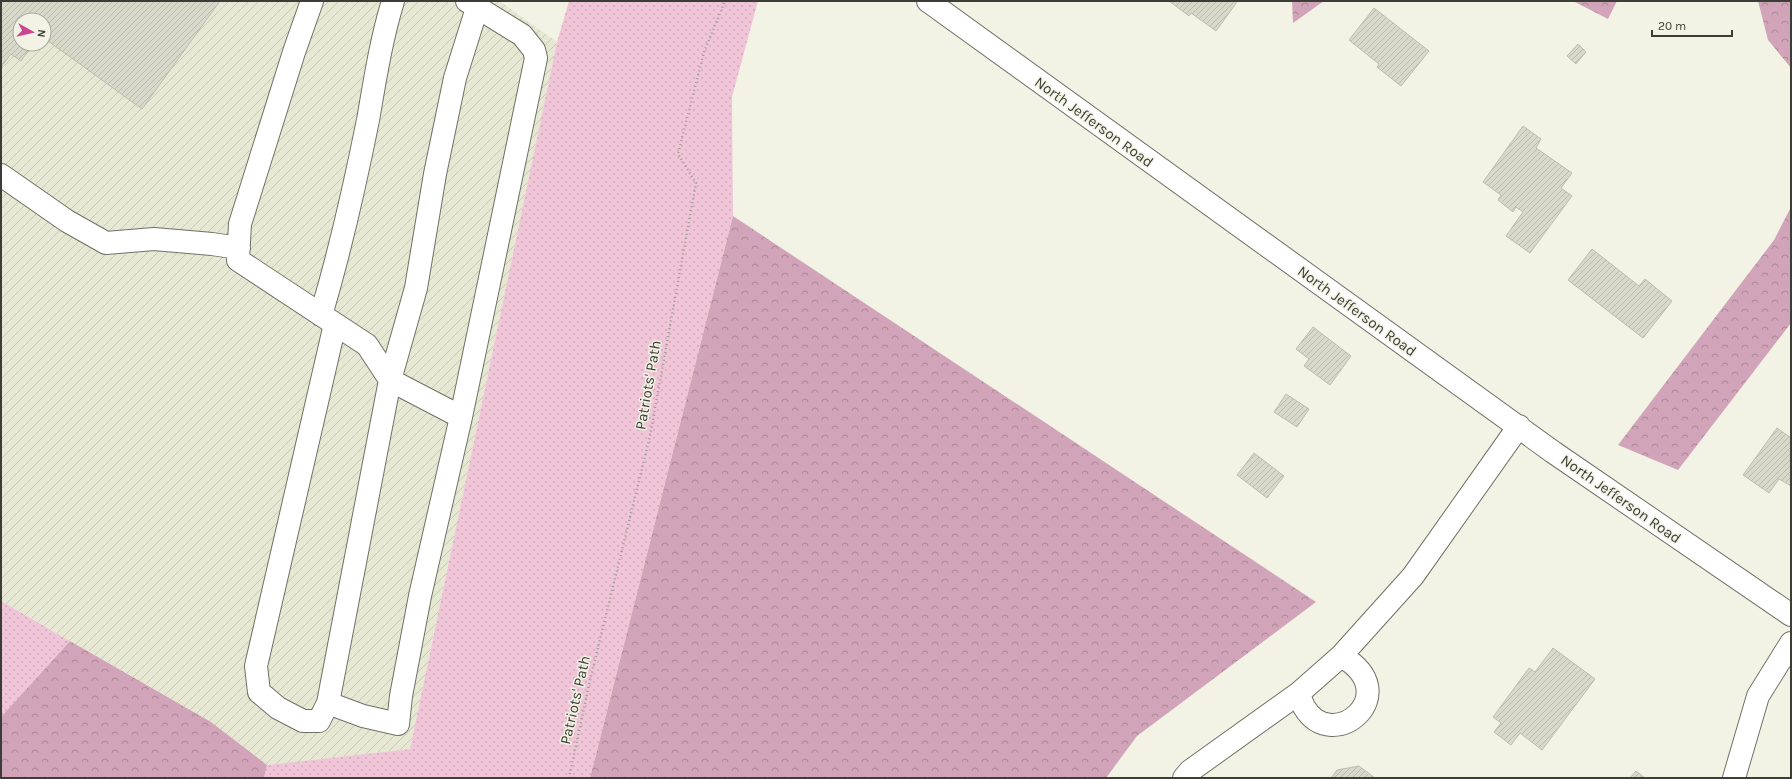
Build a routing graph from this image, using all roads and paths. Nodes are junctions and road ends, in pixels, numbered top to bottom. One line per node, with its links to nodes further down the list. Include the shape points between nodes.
1 (312, 1): 7 (street, via 240,224)
2 (393, 1): 8 (street, via 380,50 332,279)
3 (724, 1): 17 (path, Patriots' Path, via 704,52 678,154 696,183 650,436 592,672)
4 (928, 1): 11 (street, North Jefferson Road)
5 (476, 7): 9 (street, via 455,78 435,174 416,288); 10 (street, via 522,35 534,50 536,58)
6 (1, 175): 7 (street, via 67,221 106,243 154,239)
7 (239, 248): 8 (street, via 238,260)
8 (328, 319): 9 (street, via 367,345); 16 (street, via 256,666 259,692 278,708 303,721 319,721)
9 (390, 380): 10 (street); 16 (street)
10 (460, 417): 16 (street, via 420,596 398,724 363,716)
11 (1519, 426): 12 (street, North Jefferson Road); 14 (street, via 1414,576)
12 (1791, 615)
13 (1791, 643): 19 (street, via 1758,696)
14 (1340, 656): 15 (street); 15 (street, via 1359,669 1368,689 1361,711 1353,719 1343,724 1332,725 1320,722 1304,707)
15 (1299, 693): 18 (street)
16 (328, 703)
17 (569, 778)
18 (1184, 778)
19 (1734, 778)

